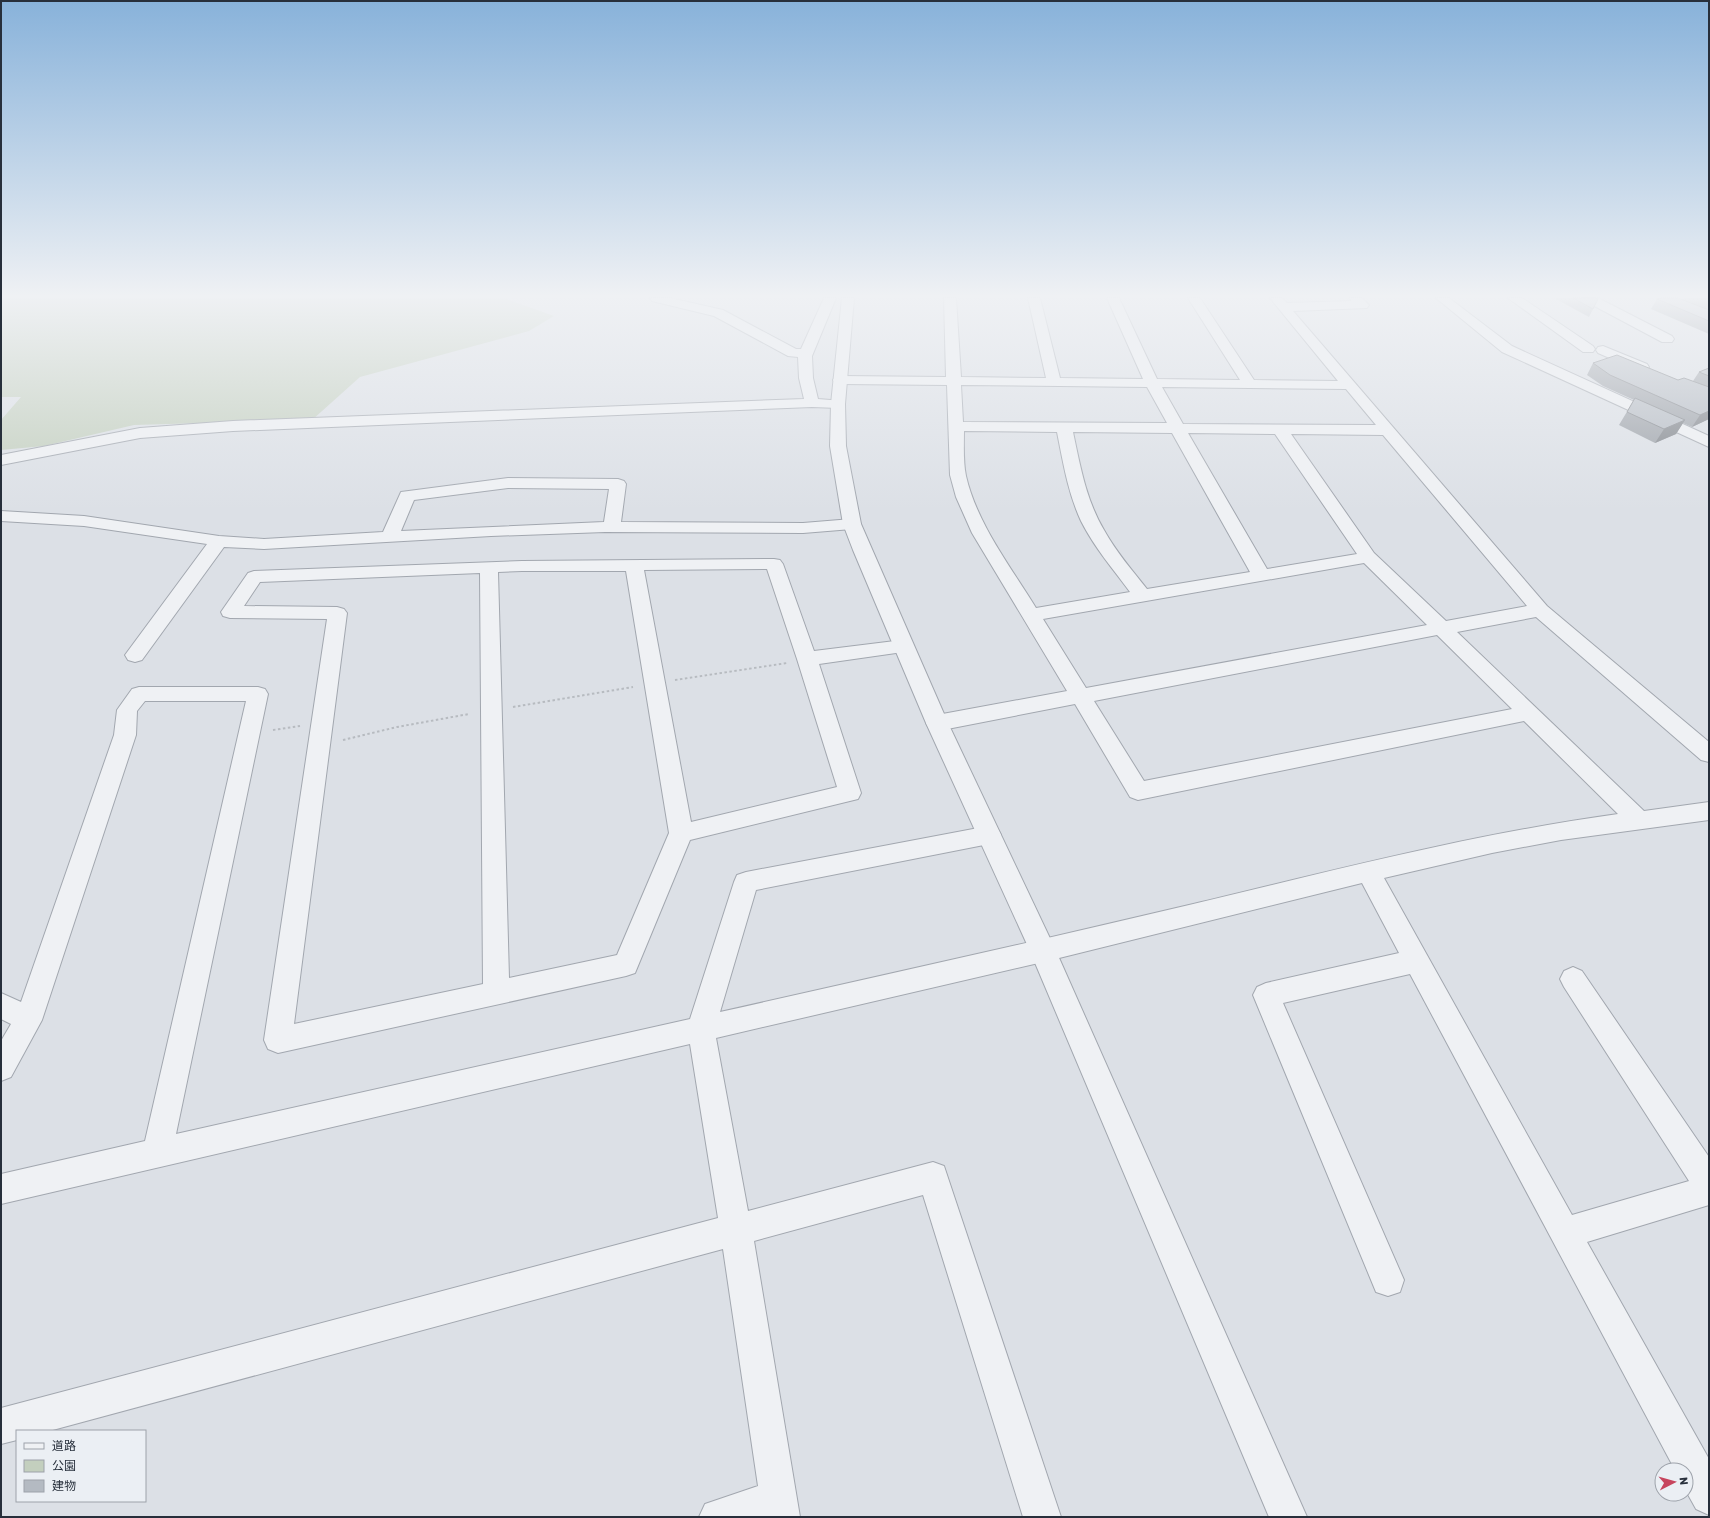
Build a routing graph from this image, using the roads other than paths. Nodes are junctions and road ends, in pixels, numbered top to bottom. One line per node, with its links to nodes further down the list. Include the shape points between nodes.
1 (806, 369): 17 (street)
2 (841, 369): 16 (street)
3 (953, 369): 11 (street)
4 (1051, 369): 12 (street)
5 (1146, 369): 13 (street)
6 (1240, 369): 14 (street)
7 (1336, 369): 15 (street)
8 (1548, 369): 23 (street)
9 (1646, 369): 10 (street)
10 (1653, 372)
11 (953, 381): 12 (street); 16 (street); 18 (street)
12 (1054, 382): 13 (street)
13 (1152, 383): 14 (street); 20 (street)
14 (1250, 384): 15 (street)
15 (1350, 386): 22 (street)
16 (839, 392): 17 (street); 26 (street, via 838,446)
17 (812, 403): 24 (street, via 233,426 140,433)
18 (955, 426): 19 (street); 36 (street, via 958,475 964,497 981,533)
19 (1064, 427): 20 (street); 34 (street, via 1080,495 1091,523)
20 (1177, 428): 21 (street); 33 (street)
21 (1280, 429): 22 (street); 30 (street)
22 (1388, 430): 35 (street)
23 (1709, 442)
24 (1, 460)
25 (1, 516): 28 (street, via 94,521)
26 (852, 524): 27 (street, via 803,528); 38 (street)
27 (612, 528): 29 (street, via 491,531); 29 (street, via 618,484 508,483 407,496)
28 (219, 541): 29 (street); 39 (street)
29 (396, 551): 32 (street); 53 (street, via 254,577 230,612 337,613 278,1040)
30 (1368, 557): 33 (street); 37 (street)
31 (634, 565): 32 (street); 40 (street, via 774,564); 47 (street)
32 (489, 567): 53 (street)
33 (1261, 575): 34 (street)
34 (1143, 596): 36 (street)
35 (1540, 610): 37 (street); 44 (street)
36 (1031, 615): 41 (street)
37 (1442, 628): 41 (street); 42 (street)
38 (903, 646): 40 (street); 43 (street)
39 (134, 655)
40 (807, 659): 47 (street, via 850,793)
41 (1080, 696): 42 (street, via 1138,791); 43 (street)
42 (1529, 713): 46 (street)
43 (937, 723): 48 (street)
44 (1709, 754)
45 (1709, 811): 46 (street)
46 (1639, 820): 49 (street, via 1500,842)
47 (681, 833): 53 (street, via 626,965)
48 (989, 835): 50 (street); 56 (street, via 746,882)
49 (1368, 872): 50 (street); 51 (street)
50 (1043, 951): 56 (street); 70 (street)
51 (1416, 961): 63 (street); 64 (street, via 1266,995)
52 (1573, 979): 59 (street)
53 (496, 993)
54 (1, 1005): 55 (street)
55 (28, 1020): 57 (street); 58 (street, via 125,736 127,710 139,694 258,694)
56 (701, 1029): 58 (street); 62 (street)
57 (1, 1068)
58 (157, 1153): 60 (street)
59 (1709, 1184)
60 (1, 1189)
61 (1709, 1190): 63 (street)
62 (736, 1229): 65 (street); 67 (street); 69 (street, via 933,1177)
63 (1565, 1233): 66 (street)
64 (1388, 1280)
65 (1, 1426)
66 (1709, 1496)
67 (779, 1507): 68 (street)
68 (718, 1517)
69 (1042, 1517)
70 (1288, 1517)

